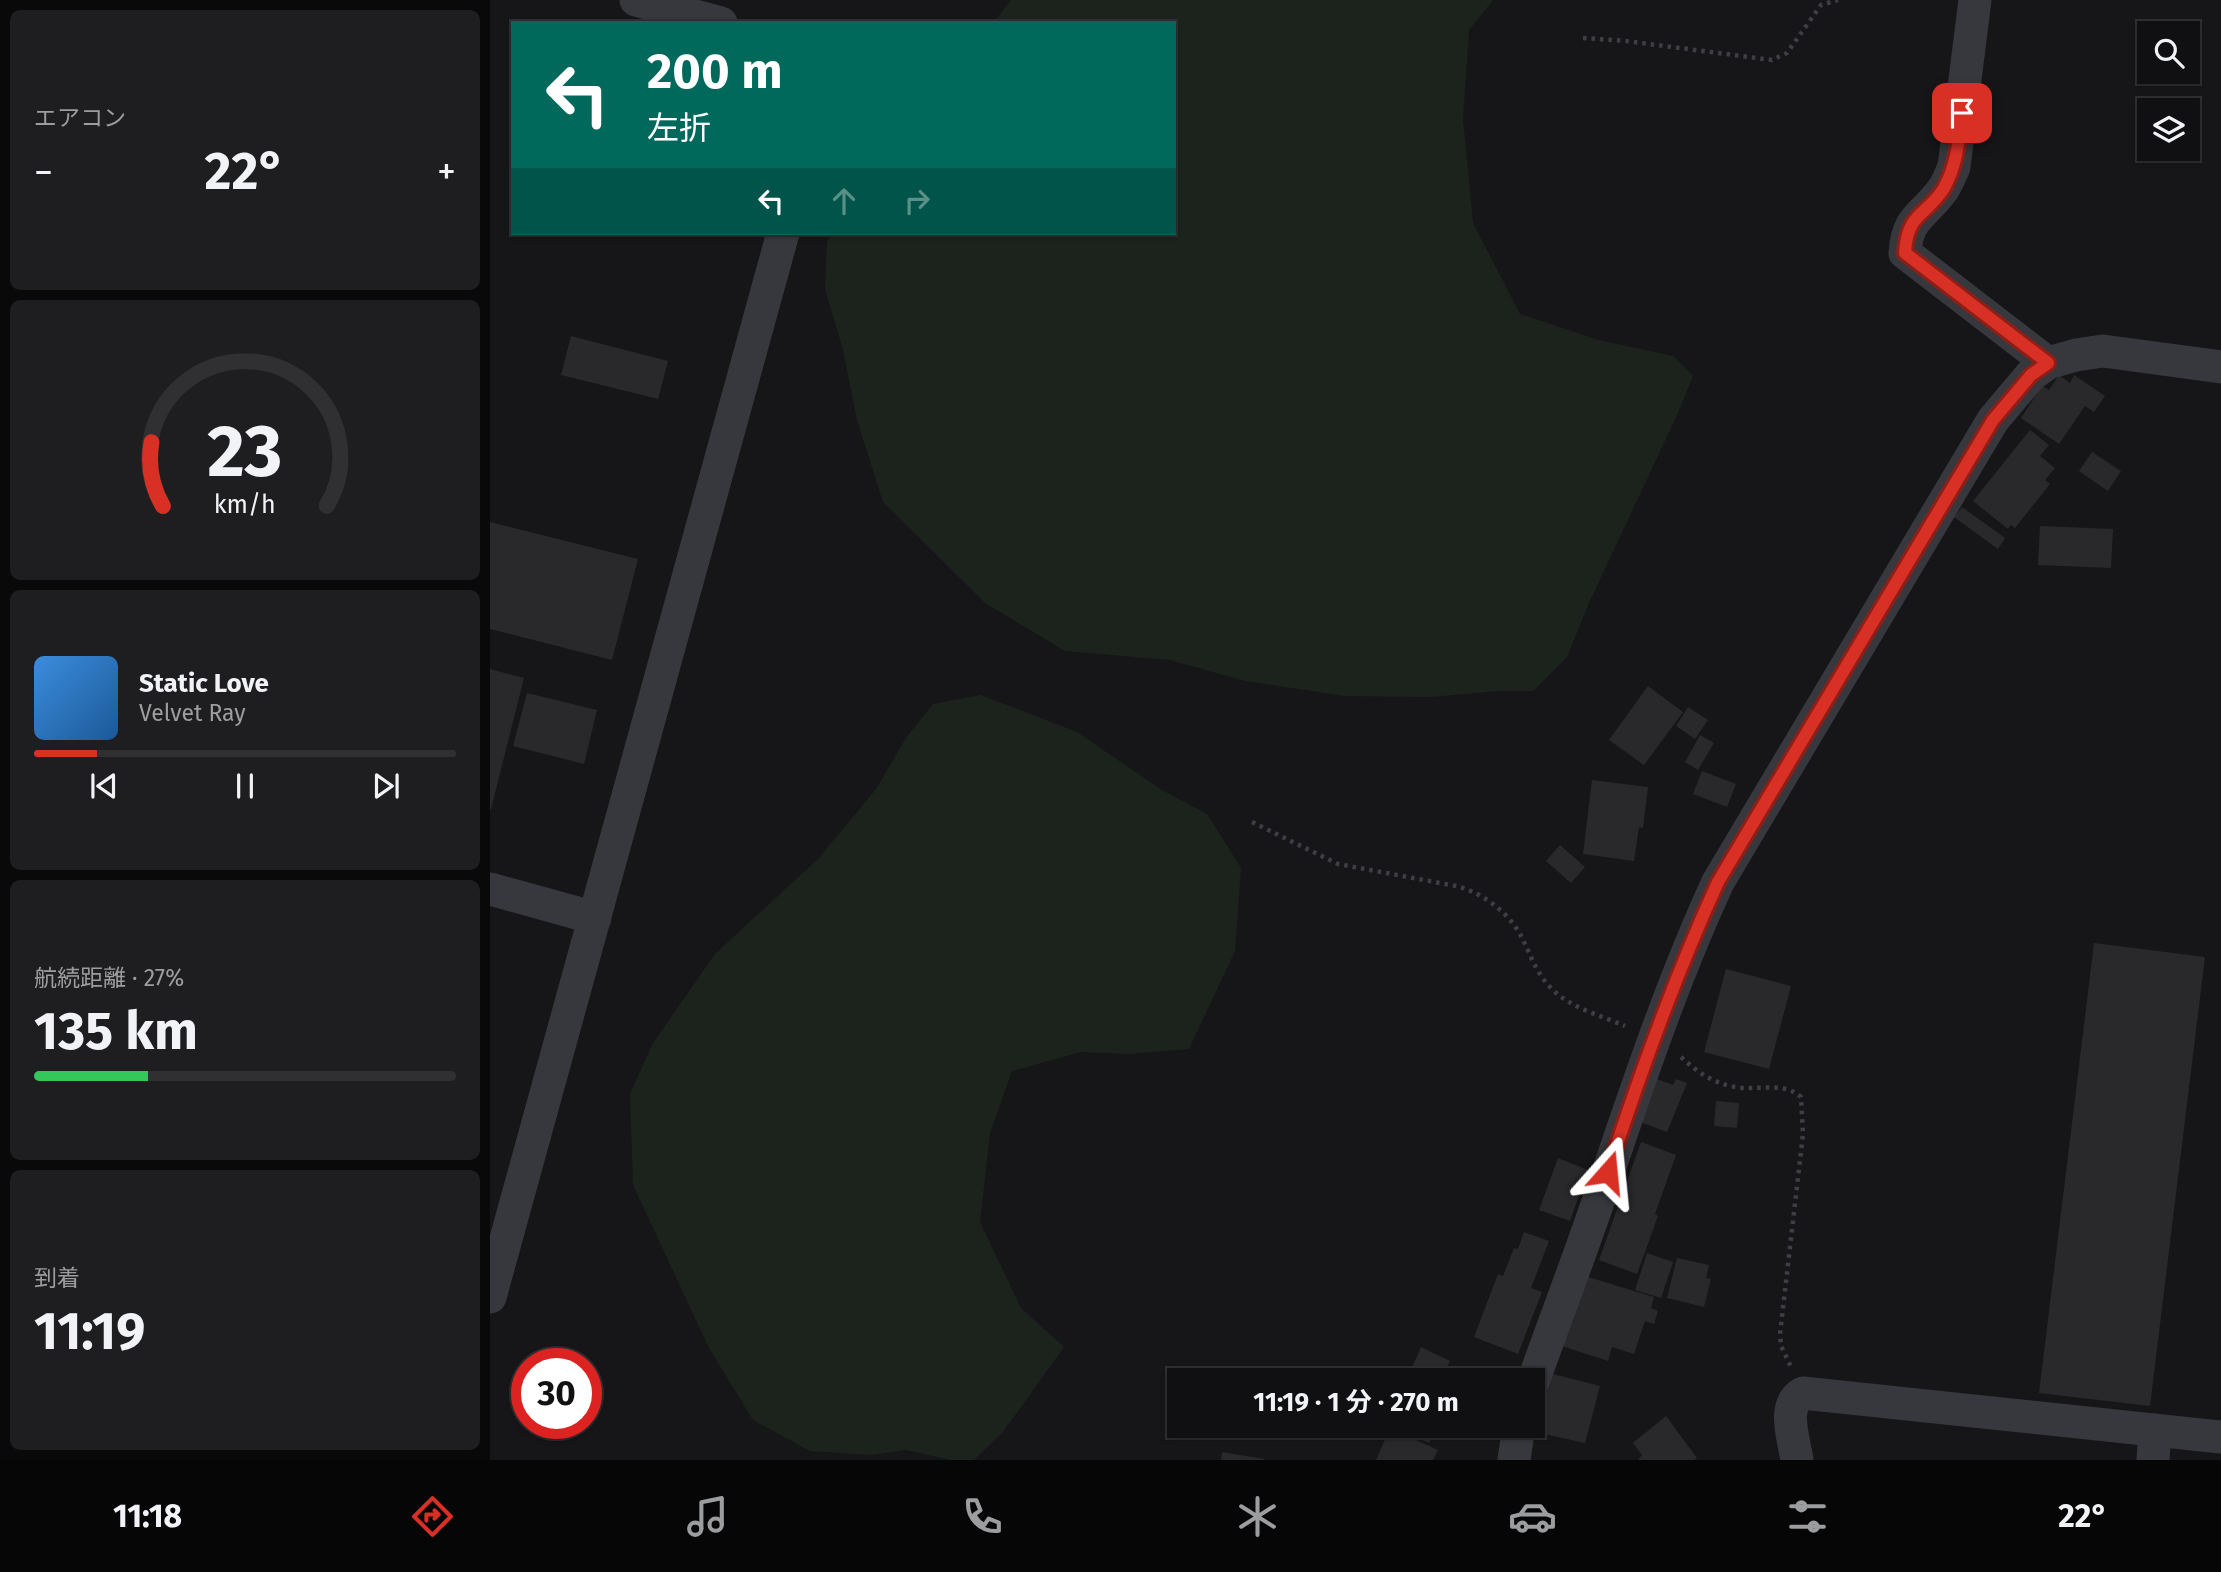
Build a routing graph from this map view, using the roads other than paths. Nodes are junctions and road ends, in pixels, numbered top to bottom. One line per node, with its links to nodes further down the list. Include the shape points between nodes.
1 (636, 0): 3 (street)
2 (1975, 0): 5 (street, via 1954,167 1942,191 1911,224 1905,253)
3 (714, 21)
4 (782, 235): 8 (street)
5 (2048, 363): 6 (street, via 2103,351); 10 (street, via 2031,375 1993,420 1718,882 1641,1072)
6 (2221, 367)
7 (490, 889): 8 (street)
8 (595, 918): 9 (street)
9 (490, 1297)
10 (1538, 1368)
11 (2221, 1437): 13 (street)
12 (1517, 1438): 14 (street)
13 (2154, 1445): 15 (street, via 1803,1393 1794,1400 1790,1413)
14 (1514, 1460)
15 (1797, 1460)

